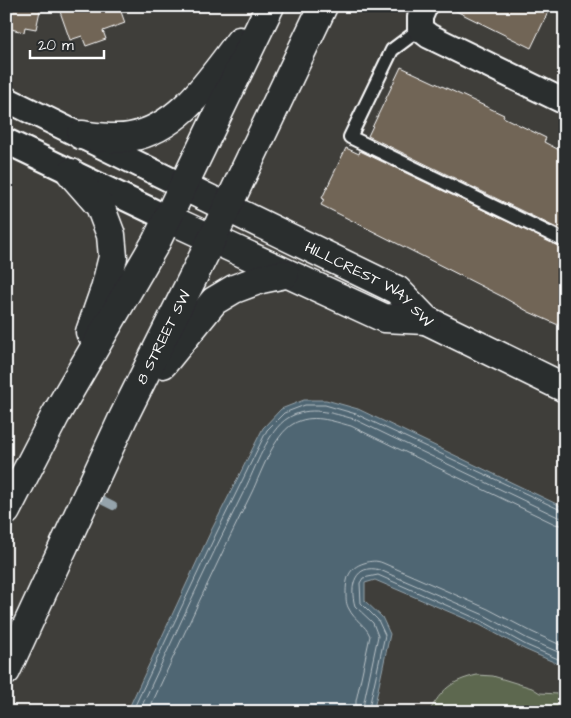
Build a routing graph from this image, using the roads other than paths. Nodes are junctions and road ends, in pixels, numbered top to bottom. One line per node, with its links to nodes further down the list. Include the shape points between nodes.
1 (269, 6): 6 (main road, via 204,88 163,124 129,138); 9 (main road)
2 (323, 6): 10 (main road, 8 STREET SW)
3 (423, 18): 4 (street, via 429,36); 13 (lane, via 392,50 350,136)
4 (562, 95)
5 (6, 99): 6 (street, HILLCREST WAY SW)
6 (81, 135): 9 (street, HILLCREST WAY SW)
7 (6, 141): 8 (street, HILLCREST WAY SW)
8 (71, 172): 11 (street, HILLCREST WAY SW); 17 (main road, via 100,206 111,234 113,257 89,335)
9 (183, 186): 10 (main road, HILLCREST WAY SW); 11 (main road)
10 (227, 207): 12 (main road, 8 STREET SW); 15 (main road, HILLCREST WAY SW, via 397,290)
11 (167, 218): 12 (main road, HILLCREST WAY SW); 17 (main road)
12 (212, 239): 14 (main road, HILLCREST WAY SW); 18 (main road, 8 STREET SW)
13 (565, 240)
14 (285, 274): 15 (main road, HILLCREST WAY SW, via 384,318); 18 (main road, via 261,279 214,300)
15 (426, 320): 16 (main road)
16 (565, 388)
17 (55, 416): 19 (main road)
18 (123, 418): 20 (main road, 8 STREET SW)
19 (6, 511)
20 (6, 671)

